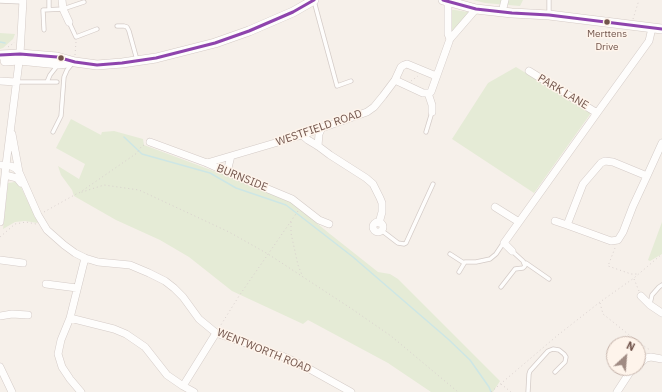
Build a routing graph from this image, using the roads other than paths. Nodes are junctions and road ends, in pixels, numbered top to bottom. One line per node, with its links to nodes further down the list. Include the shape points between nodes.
1 (49, 0): 12 (lane)
2 (62, 0): 10 (street)
3 (314, 0): 26 (main road, via 249,31 215,43); 32 (lane, via 337,86)
4 (504, 0): 13 (street)
5 (549, 0): 14 (lane)
6 (0, 1): 7 (lane)
7 (23, 1): 23 (street)
8 (446, 1): 11 (main road); 21 (street)
9 (84, 2): 10 (lane)
10 (64, 8): 12 (lane); 15 (street)
11 (476, 9): 13 (main road); 21 (street)
12 (49, 10): 20 (lane, via 44,10)
13 (502, 12): 14 (main road)
14 (549, 15): 17 (main road)
15 (69, 22): 18 (lane, via 76,38)
16 (117, 26): 26 (lane, via 127,27)
17 (652, 28): 19 (main road); 38 (street, via 648,41)
18 (97, 29)
19 (662, 29)
20 (44, 30)
21 (450, 39): 29 (street)
22 (0, 55): 23 (main road)
23 (19, 57): 24 (main road); 25 (main road); 33 (street)
24 (58, 60): 27 (main road); 34 (lane)
25 (0, 61)
26 (138, 61): 27 (main road, via 97,65)
27 (75, 62): 41 (lane, via 64,77 61,116)
28 (529, 71): 38 (street, PARK LANE)
29 (436, 76): 30 (street, WESTFIELD ROAD, via 407,64 401,67); 36 (street, via 431,92)
30 (395, 80): 36 (street); 39 (street, WESTFIELD ROAD, via 367,112)
31 (0, 81): 33 (street)
32 (351, 81)
33 (16, 82): 34 (lane); 40 (street)
34 (47, 82): 35 (lane)
35 (57, 82)
36 (428, 93): 37 (street)
37 (432, 112): 42 (lane)
38 (597, 112): 59 (street)
39 (322, 127): 43 (street, WESTFIELD ROAD); 46 (street)
40 (11, 128): 49 (street); 50 (street, WENTWORTH ROAD)
41 (53, 132)
42 (426, 132)
43 (302, 135): 46 (street); 47 (street, WESTFIELD ROAD)
44 (150, 142): 48 (street, BURNSIDE)
45 (662, 143): 53 (street)
46 (318, 146): 62 (street, via 373,184 382,203)
47 (231, 156): 48 (street, WESTFIELD ROAD); 51 (street)
48 (207, 163): 51 (street, BURNSIDE)
49 (3, 165): 50 (street, via 11,166); 52 (street)
50 (19, 172): 55 (street, WENTWORTH ROAD)
51 (227, 172): 60 (street, BURNSIDE, via 292,199 319,220)
52 (5, 175): 55 (street, via 17,178); 58 (street)
53 (648, 176): 61 (street, via 613,162 601,163 583,184); 61 (street, via 618,240 611,241)
54 (433, 184): 62 (lane, via 406,243 398,243)
55 (24, 186): 66 (street, WENTWORTH ROAD, via 47,230 64,246)
56 (496, 207): 59 (street)
57 (555, 221): 61 (street)
58 (0, 222)
59 (519, 222): 63 (street)
60 (329, 224)
61 (567, 225)
62 (380, 226)
63 (504, 243): 64 (street); 69 (lane, via 490,258)
64 (512, 251): 70 (lane)
65 (450, 254): 69 (lane)
66 (85, 258): 76 (street); 83 (street, WENTWORTH ROAD, via 130,265 150,272 174,288 199,319)
67 (0, 260): 68 (street)
68 (23, 263)
69 (464, 263): 71 (lane)
70 (524, 263): 72 (lane); 75 (lane, via 524,268 515,269)
71 (459, 272)
72 (549, 279)
73 (46, 284): 76 (street)
74 (662, 286): 78 (lane, via 652,295)
75 (501, 287)
76 (77, 288): 82 (street)
77 (641, 296): 78 (street)
78 (650, 305): 79 (street)
79 (662, 313)
80 (28, 315): 81 (street)
81 (0, 316)
82 (70, 318): 89 (street, via 126,334 145,347 167,375); 91 (street, via 58,354 62,367)
83 (216, 333): 89 (street); 93 (street, WENTWORTH ROAD, via 282,356)
84 (646, 358): 85 (street)
85 (662, 359)
86 (0, 367): 90 (street)
87 (556, 372): 94 (lane, via 566,357 559,350 553,349 548,351 530,371)
88 (628, 376): 95 (street)
89 (182, 386): 92 (street)
90 (12, 392)
91 (81, 392)
92 (194, 392)
93 (352, 392)
94 (528, 392)
95 (618, 392)

